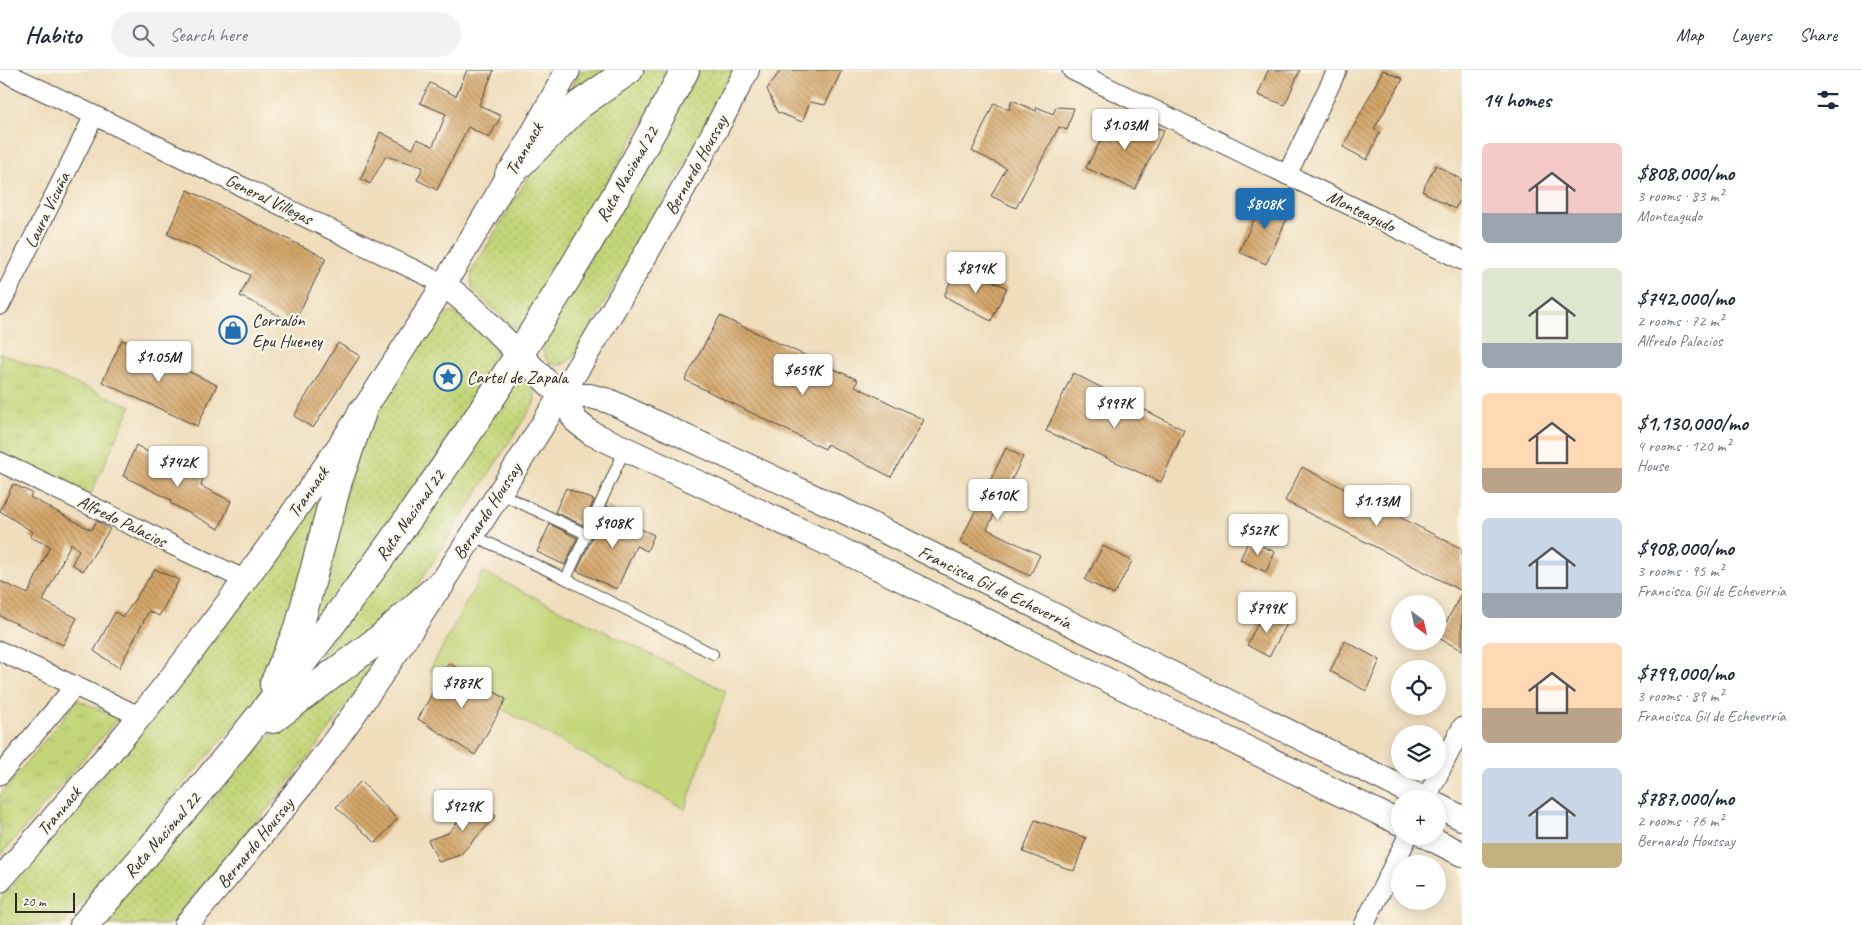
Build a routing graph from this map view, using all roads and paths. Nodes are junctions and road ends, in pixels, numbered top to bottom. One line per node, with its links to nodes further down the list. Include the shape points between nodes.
1 (0, 70): 8 (street, General Villegas)
2 (568, 70): 9 (street, Trannack)
3 (629, 70): 9 (main road, via 569,114)
4 (685, 70): 15 (main road, Ruta Nacional 22, via 593,234)
5 (747, 70): 16 (street, Bernardo Houssay, via 661,228)
6 (1072, 70): 10 (street, Monteagudo)
7 (1337, 70): 10 (street)
8 (94, 116): 12 (street, Laura Vicuña); 13 (street, General Villegas)
9 (509, 175): 13 (street, Trannack)
10 (1287, 175): 11 (street, Monteagudo)
11 (1462, 260)
12 (6, 276): 14 (street, Laura Vicuña)
13 (444, 284): 15 (street, General Villegas); 17 (street, Trannack)
14 (0, 305)
15 (519, 355): 16 (street, Francisca Gil de Echeverría); 32 (main road, Ruta Nacional 22, via 366,579)
16 (560, 396): 18 (street, Francisca Gil de Echeverría, via 583,428); 20 (street, Bernardo Houssay); 21 (street, Francisca Gil de Echeverría, via 590,396 609,401)
17 (362, 412): 26 (street, Trannack); 32 (main road, via 338,481 300,624)
18 (625, 449): 23 (lane); 24 (street, Francisca Gil de Echeverría)
19 (0, 462): 26 (street, Alfredo Palacios)
20 (499, 493): 22 (street, Bernardo Houssay); 23 (lane)
21 (840, 509): 24 (street); 36 (street, Francisca Gil de Echeverría)
22 (472, 534): 25 (lane); 27 (street, Bernardo Houssay)
23 (586, 534): 25 (lane)
24 (823, 541): 40 (street, Francisca Gil de Echeverría)
25 (566, 579): 29 (lane)
26 (245, 580): 31 (street, Trannack)
27 (440, 586): 35 (main road, via 382,637 276,717); 46 (street, Bernardo Houssay, via 305,781)
28 (0, 651): 30 (street)
29 (712, 654)
30 (74, 686): 31 (street); 34 (street)
31 (140, 716): 44 (street, Trannack)
32 (256, 724): 35 (main road, Ruta Nacional 22)
33 (1462, 727): 37 (street)
34 (0, 775)
35 (204, 787): 45 (main road, Ruta Nacional 22)
36 (1407, 790)
37 (1430, 790)
38 (1446, 810): 39 (street)
39 (1462, 818)
40 (1391, 819)
41 (1404, 845): 47 (street)
42 (1444, 845): 43 (street)
43 (1462, 854)
44 (0, 880)
45 (84, 925)
46 (186, 925)
47 (1364, 925)

